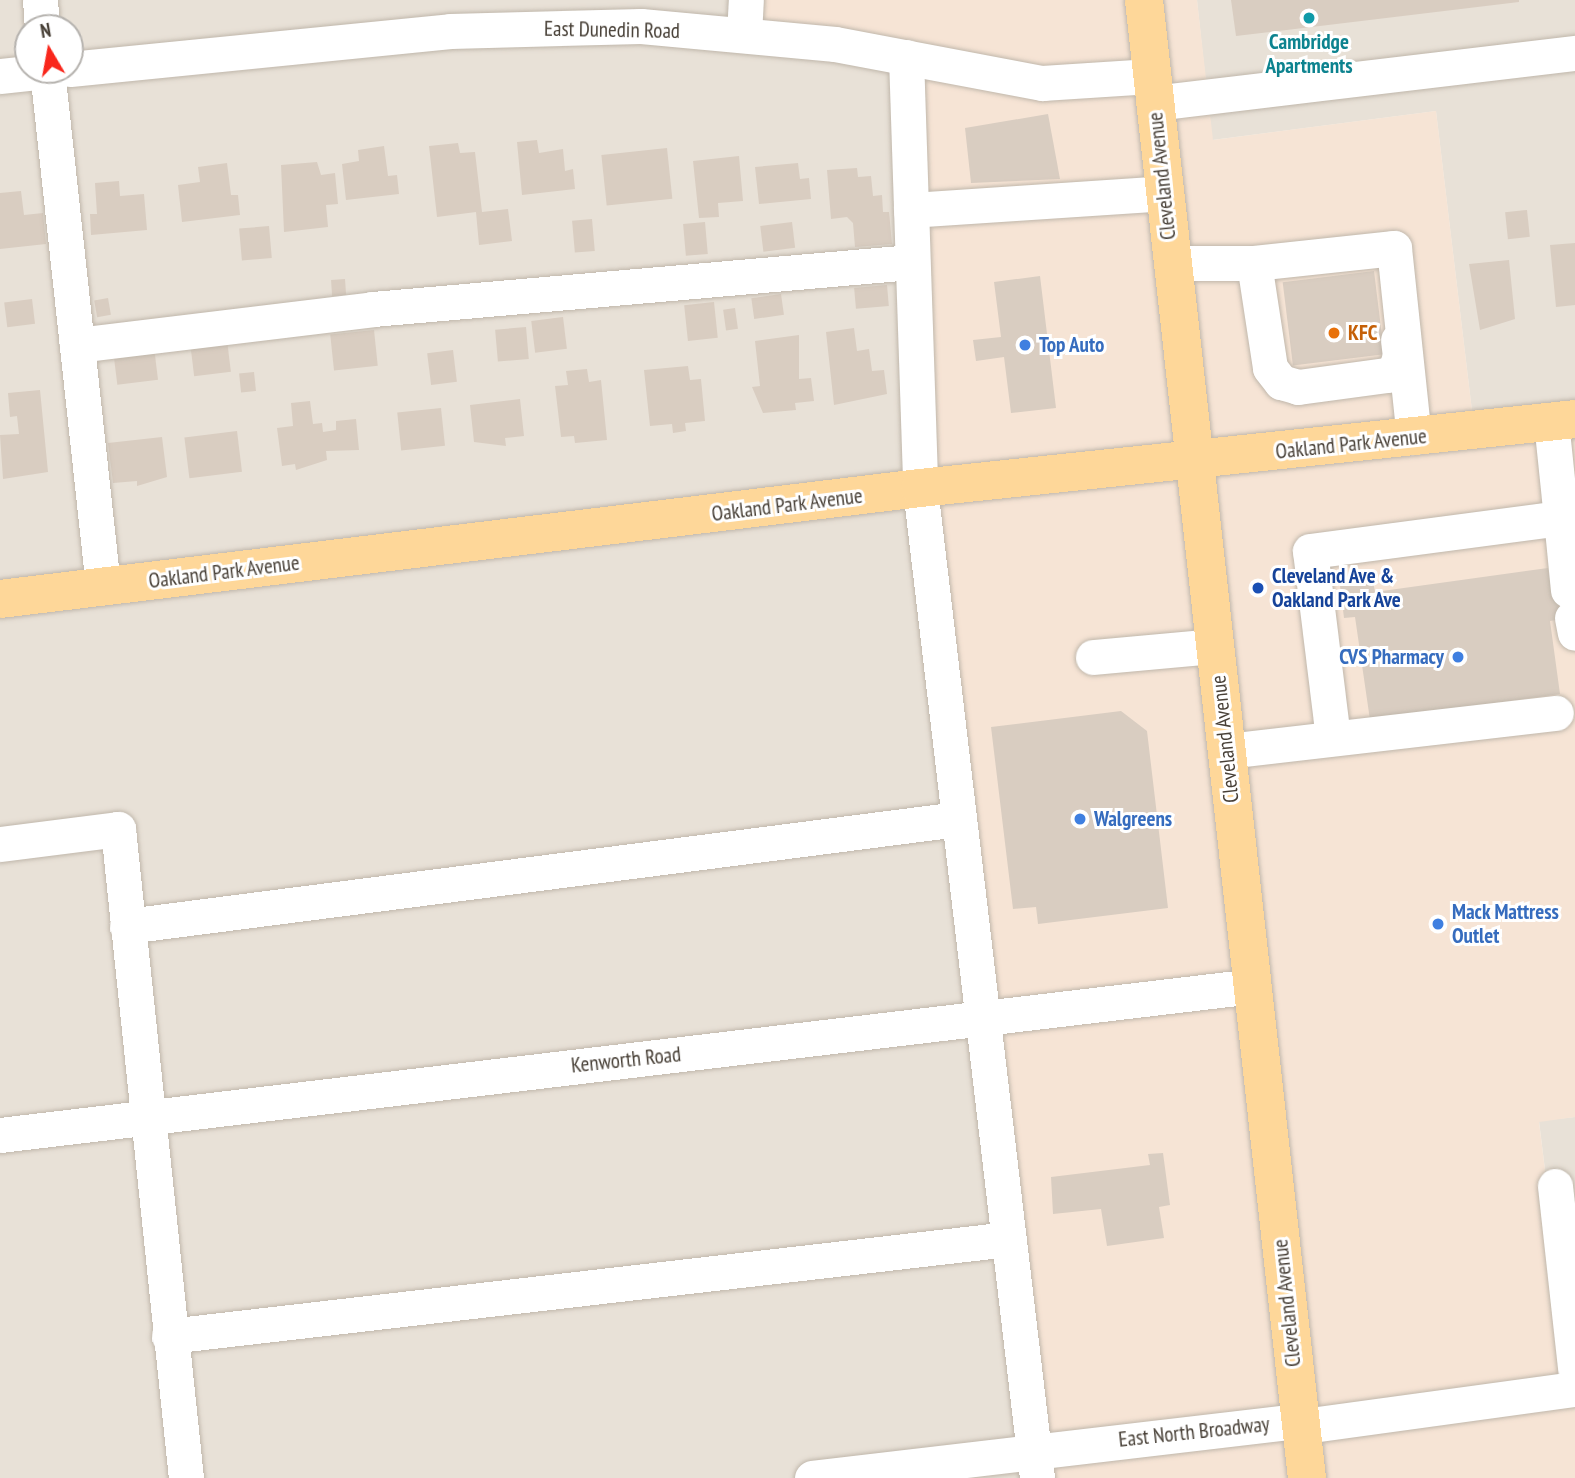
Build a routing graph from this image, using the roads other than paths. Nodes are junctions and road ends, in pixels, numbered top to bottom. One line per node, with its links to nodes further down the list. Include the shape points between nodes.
1 (746, 0): 3 (street)
2 (1144, 0): 8 (main road, Cleveland Avenue)
3 (744, 35): 5 (street, East Dunedin Road); 6 (street, East Dunedin Road, via 641,26 450,31)
4 (1575, 54): 8 (street, East Dunedin Road)
5 (906, 57): 8 (street, East Dunedin Road, via 1042,83); 10 (street)
6 (84, 67)
7 (56, 84): 15 (street)
8 (1152, 90): 9 (main road, Cleveland Avenue)
9 (1164, 193): 10 (street); 14 (main road, Cleveland Avenue)
10 (911, 210): 12 (street)
11 (1387, 249): 13 (street); 13 (street, via 1400,356 1395,370 1298,387 1281,382 1270,368); 17 (street, via 1394,248)
12 (911, 262): 15 (street, via 386,307); 19 (street)
13 (1255, 262): 14 (street)
14 (1172, 263): 18 (main road, Cleveland Avenue)
15 (77, 345): 21 (street)
16 (1563, 420): 17 (main road, Oakland Park Avenue); 20 (street)
17 (1414, 437): 18 (main road, Oakland Park Avenue)
18 (1193, 462): 19 (main road, Oakland Park Avenue); 24 (main road, Cleveland Avenue)
19 (920, 488): 21 (main road, Oakland Park Avenue); 29 (street)
20 (1568, 517): 23 (street); 27 (street, via 1310,551)
21 (103, 586): 22 (main road, Oakland Park Avenue)
22 (0, 599)
23 (1572, 613)
24 (1215, 646): 25 (street); 28 (main road, Cleveland Avenue)
25 (1093, 657)
26 (1556, 713): 27 (street)
27 (1333, 738): 28 (street)
28 (1226, 751): 32 (main road, Cleveland Avenue)
29 (958, 819): 31 (street); 33 (street)
30 (0, 844): 31 (street, via 118,829)
31 (127, 926): 34 (street)
32 (1253, 986): 33 (street, Kenworth Road); 41 (main road, Cleveland Avenue)
33 (981, 1020): 34 (street, Kenworth Road); 37 (street)
34 (145, 1115): 35 (street, Kenworth Road); 38 (street)
35 (0, 1135)
36 (1555, 1186): 39 (street)
37 (1008, 1239): 38 (street); 42 (street)
38 (169, 1336): 43 (street)
39 (1575, 1367)
40 (1575, 1389): 41 (street, East North Broadway)
41 (1300, 1424): 42 (street, East North Broadway); 45 (main road, Cleveland Avenue)
42 (1036, 1464): 44 (street, East North Broadway)
43 (186, 1478)
44 (813, 1478)
45 (1307, 1478)

